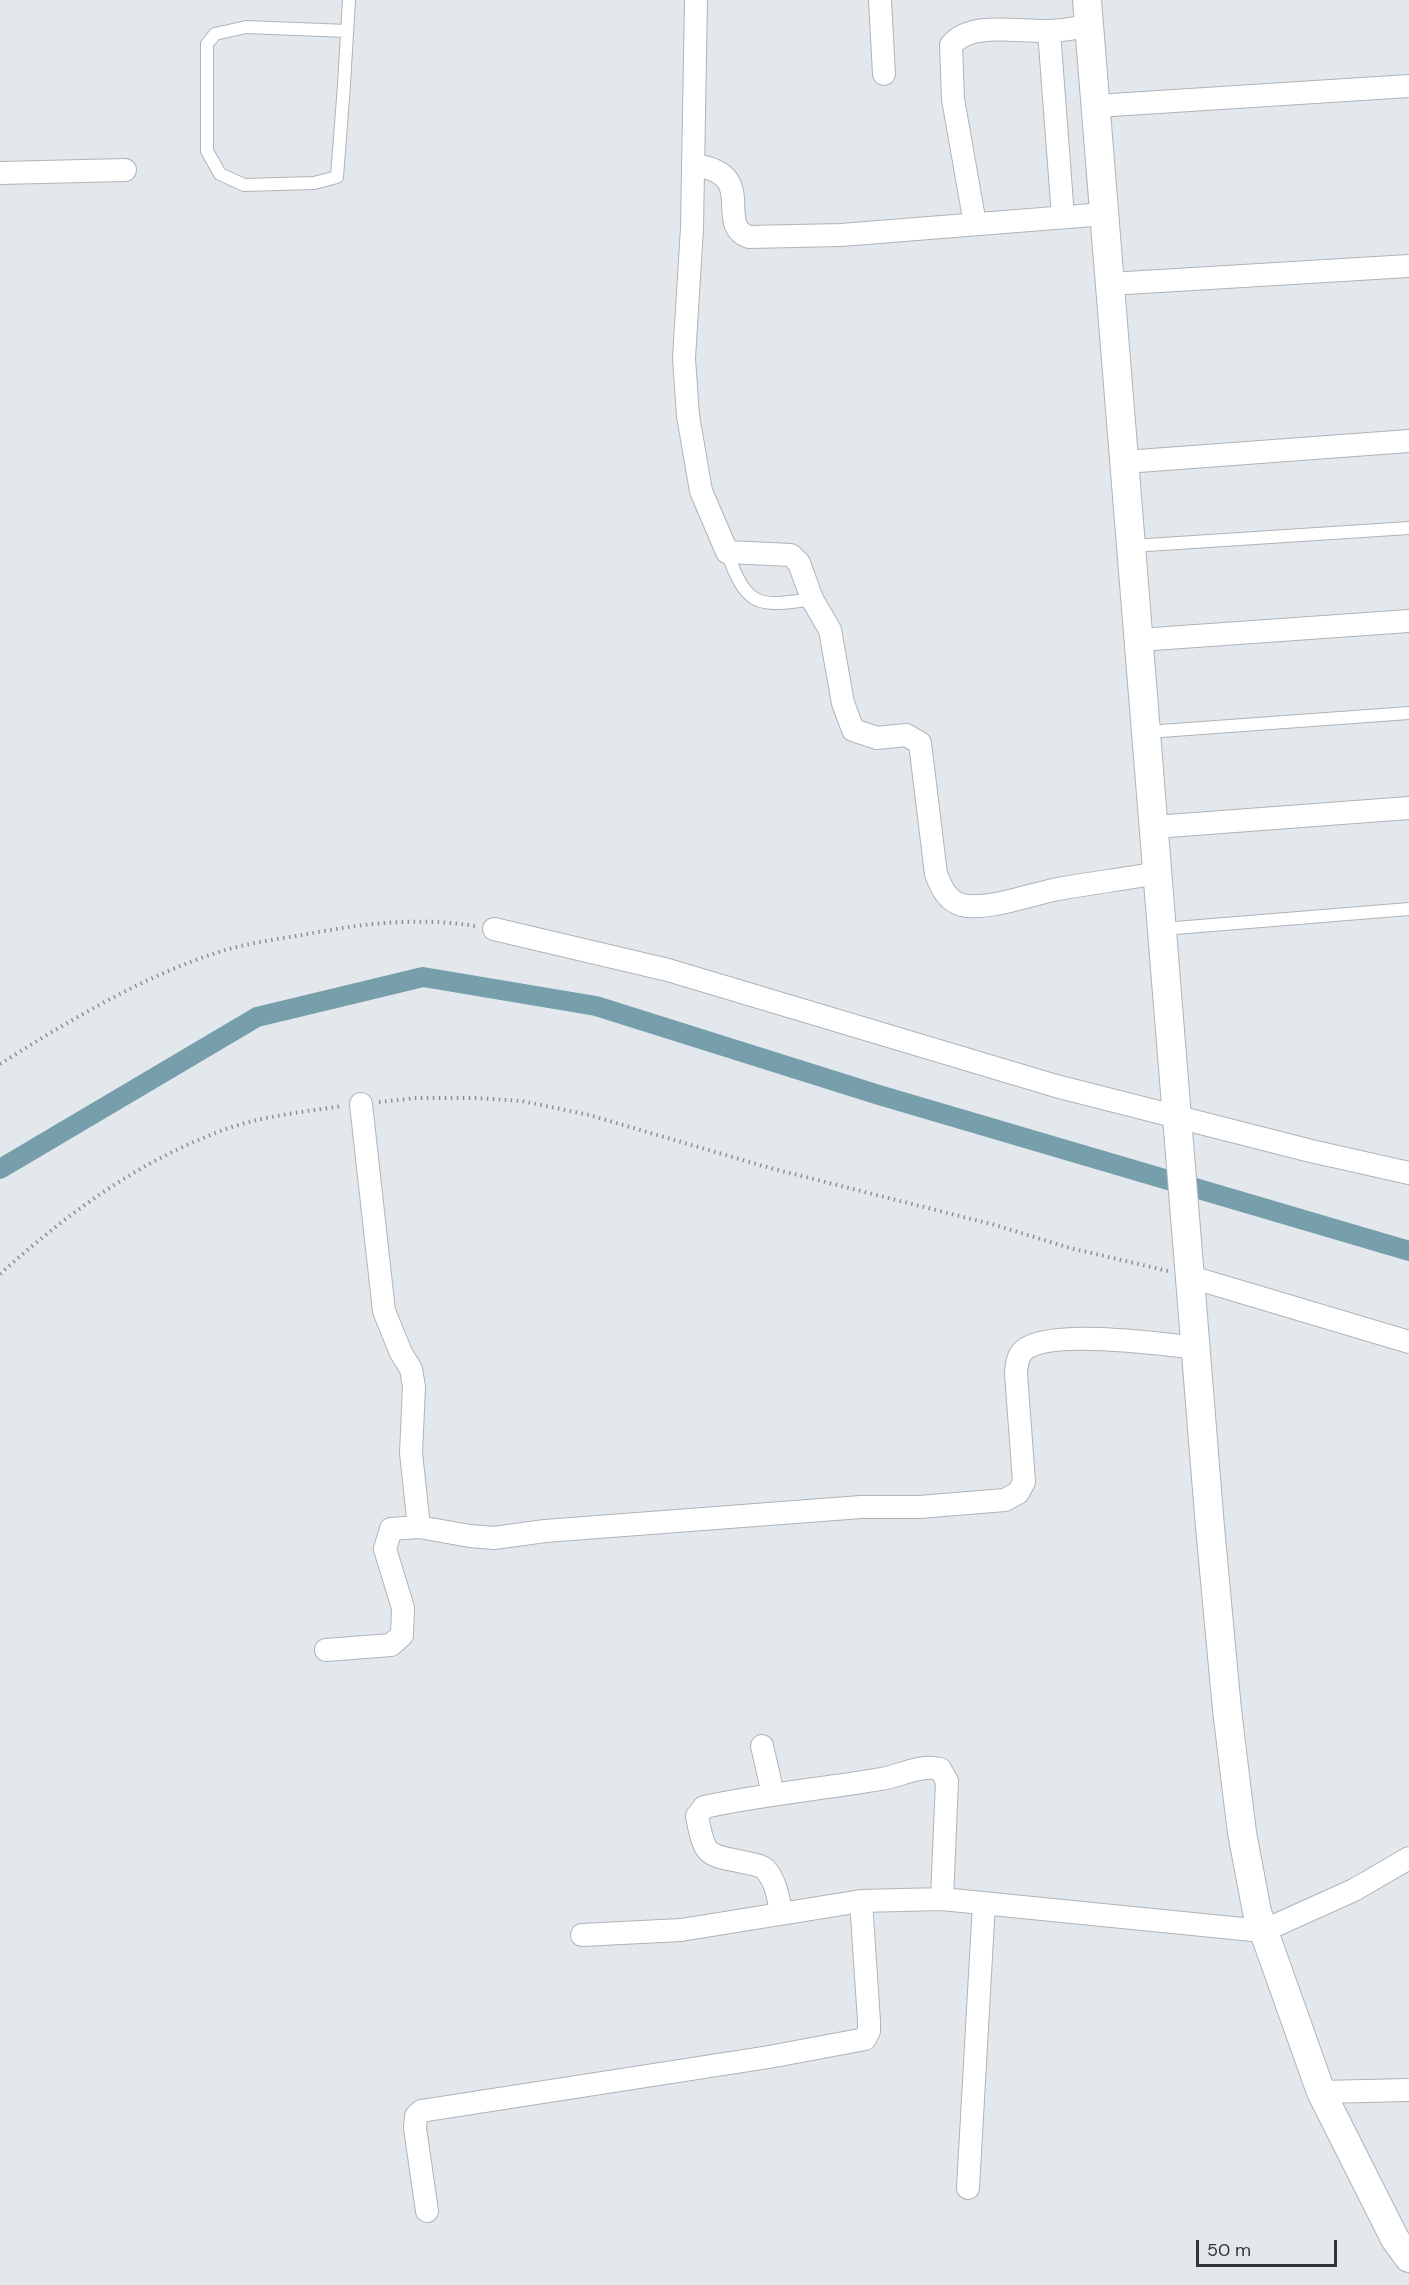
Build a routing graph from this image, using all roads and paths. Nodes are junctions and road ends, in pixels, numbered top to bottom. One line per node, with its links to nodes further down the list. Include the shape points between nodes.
1 (349, 0): 5 (lane)
2 (696, 0): 10 (street)
3 (880, 0): 7 (street)
4 (1088, 13): 6 (street); 9 (street)
5 (347, 31): 5 (lane, via 337,177 314,183 244,185 220,174 207,152 207,44 215,34 246,27)
6 (1049, 31): 14 (street); 15 (street, via 986,31 966,34 951,45 953,99)
7 (884, 74)
8 (1409, 86): 9 (street)
9 (1096, 106): 13 (street)
10 (693, 165): 15 (street, via 714,168 726,178 734,200 735,223 738,231 748,237); 22 (street, via 684,358 688,416 701,491)
11 (125, 170): 12 (street)
12 (0, 173)
13 (1105, 214): 14 (street); 17 (street)
14 (1063, 217): 15 (street)
15 (975, 225)
16 (1409, 266): 17 (street)
17 (1110, 284): 19 (street)
18 (1409, 441): 19 (street)
19 (1125, 462): 21 (street)
20 (1409, 528): 21 (lane)
21 (1132, 546): 25 (street)
22 (727, 552): 23 (street, via 791,555 799,563); 23 (lane, via 737,580 753,599 784,604)
23 (812, 599): 30 (street, via 830,630 843,703 853,730 877,738 906,735 920,743 936,874 952,900 962,905 990,904)
24 (1409, 621): 25 (street)
25 (1139, 640): 27 (street)
26 (1409, 713): 27 (lane)
27 (1147, 732): 29 (street)
28 (1409, 808): 29 (street)
29 (1155, 827): 30 (street)
30 (1158, 873): 33 (street)
31 (1409, 909): 33 (lane)
32 (494, 929): 34 (path, via 454,922 373,922 220,952 153,979); 36 (street, via 668,970 1056,1086)
33 (1163, 929): 36 (street)
34 (0, 1064)
35 (361, 1104): 38 (path, via 227,1129 153,1160 93,1197); 39 (path, via 416,1098 522,1101 589,1115 770,1168); 42 (street, via 384,1311 411,1370 414,1387 411,1453)
36 (1178, 1116): 37 (street); 39 (street)
37 (1409, 1173)
38 (0, 1274)
39 (1191, 1277): 40 (street); 41 (street)
40 (1409, 1342)
41 (1196, 1348): 42 (street, via 1076,1340 1050,1342 1023,1352 1016,1373 1024,1482 1018,1493 1005,1500 545,1531 494,1538); 51 (street, via 1227,1710 1242,1833)
42 (419, 1527): 43 (street, via 391,1529 385,1549 403,1608 402,1635 391,1645)
43 (326, 1650)
44 (762, 1746): 45 (street)
45 (773, 1794): 47 (street, via 940,1769 948,1786); 50 (street, via 704,1807 697,1816 700,1839 708,1852 718,1858 763,1867 772,1878)
46 (1409, 1858): 51 (street, via 1354,1890)
47 (942, 1899): 48 (street); 49 (street)
48 (861, 1901): 50 (street); 56 (street, via 869,2020 865,2038 769,2057 421,2111 416,2116 415,2128)
49 (984, 1903): 51 (street); 55 (street)
50 (781, 1912): 52 (street, via 681,1930)
51 (1263, 1931): 54 (street)
52 (582, 1935)
53 (1409, 2090): 54 (street)
54 (1321, 2092): 57 (street, via 1395,2239)
55 (968, 2188)
56 (427, 2211)
57 (1409, 2258)

